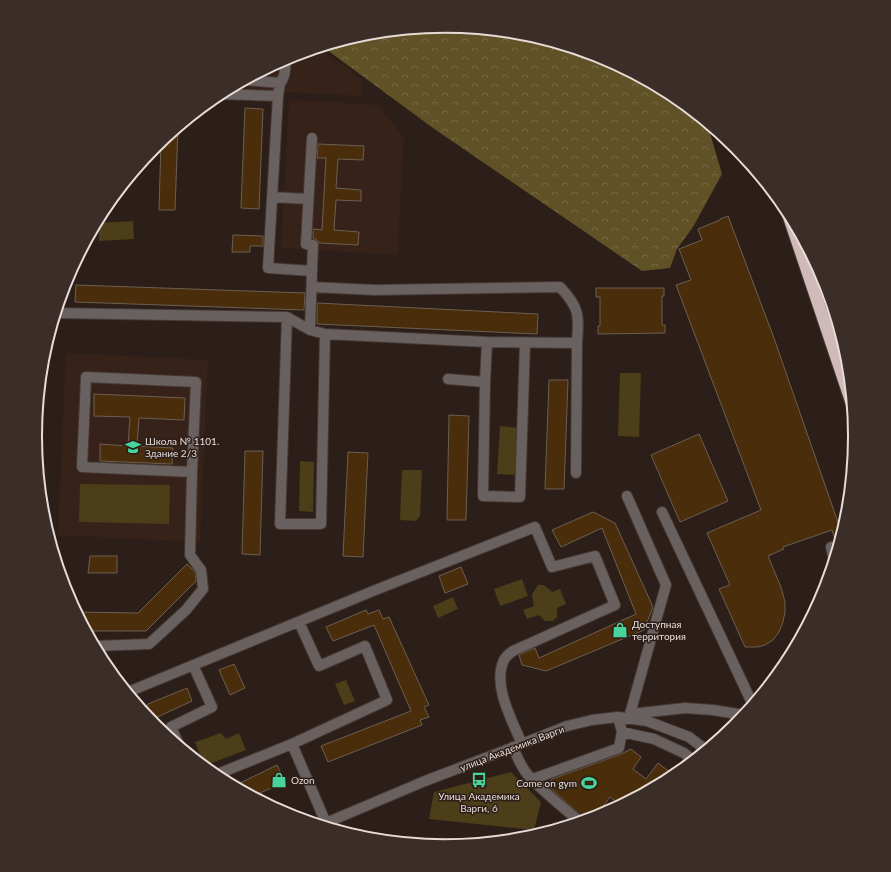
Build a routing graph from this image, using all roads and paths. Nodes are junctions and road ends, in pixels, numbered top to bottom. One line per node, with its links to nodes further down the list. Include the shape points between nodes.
1 (285, 67): 3 (street, via 284,79)
2 (256, 81): 3 (street)
3 (280, 83): 5 (street)
4 (232, 94): 5 (street)
5 (278, 96): 7 (street)
6 (312, 138): 8 (street)
7 (272, 197): 8 (street); 10 (street, via 268,268)
8 (308, 199): 10 (street, via 306,244 313,245)
9 (795, 235): 21 (highway)
10 (312, 271): 11 (street)
11 (312, 287): 14 (street); 18 (street, via 375,290 560,287 571,299 578,316)
12 (62, 313): 13 (street)
13 (286, 317): 14 (street); 15 (street, via 280,524 321,524)
14 (310, 330): 15 (street)
15 (326, 334): 16 (street)
16 (488, 342): 17 (street); 20 (street)
17 (525, 343): 18 (street); 20 (street, via 520,497 483,496)
18 (577, 343): 23 (street)
19 (448, 379): 20 (street)
20 (485, 382)
21 (845, 383)
22 (192, 472): 22 (street, via 196,382 86,376 82,467); 29 (street, via 190,555 201,570 203,590 186,610 149,644)
23 (576, 473)
24 (626, 496): 33 (street, via 666,585)
25 (662, 512): 32 (street)
26 (831, 547): 27 (street)
27 (832, 550)
28 (299, 622): 30 (street); 38 (street, via 319,666 365,646 387,700); 39 (street, via 535,528 552,567 595,556 614,605 513,651 504,660 500,681)
29 (101, 646)
30 (193, 665): 31 (street); 37 (street, via 212,707 171,727)
31 (133, 690)
32 (751, 699)
33 (630, 714): 34 (street, via 685,708); 35 (street)
34 (737, 714)
35 (613, 717): 36 (street); 39 (street, улица Академика Варги, via 567,726); 40 (street, улица Академика Варги, via 647,721 689,737)
36 (622, 732): 41 (street, via 654,739); 43 (street, via 619,748)
37 (174, 733)
38 (292, 744): 42 (street); 45 (street)
39 (517, 745): 43 (street, via 520,762); 46 (street, улица Академика Варги)
40 (702, 747)
41 (689, 757)
42 (223, 772)
43 (533, 779): 44 (street)
44 (575, 818)
45 (322, 820)
46 (329, 822)

